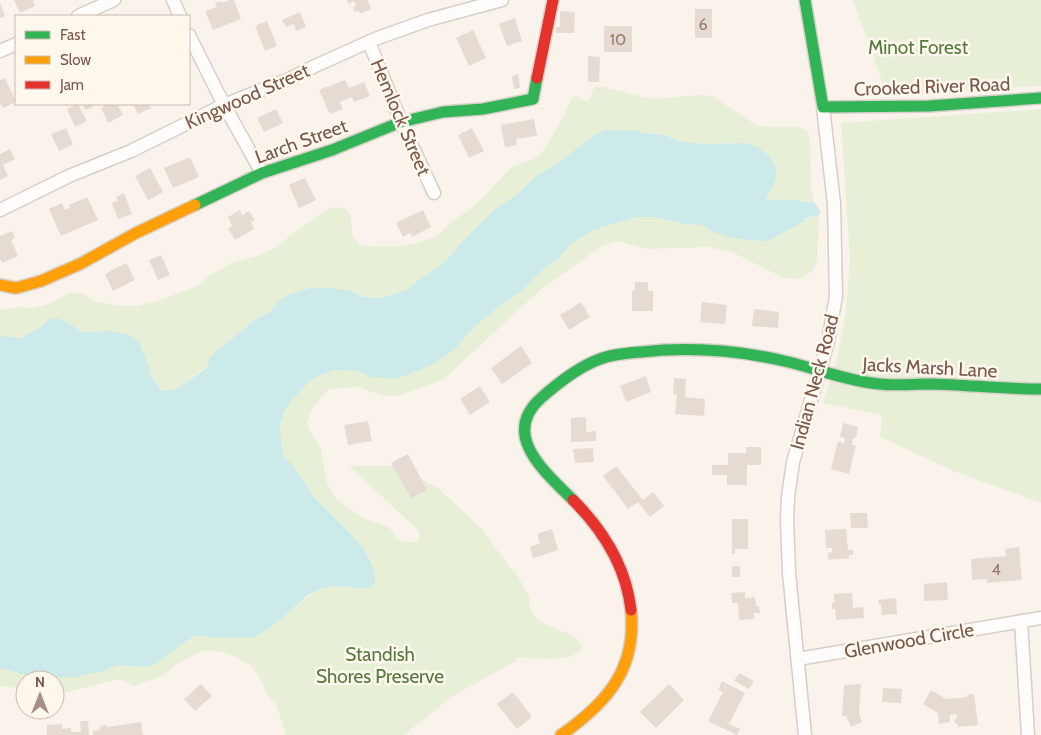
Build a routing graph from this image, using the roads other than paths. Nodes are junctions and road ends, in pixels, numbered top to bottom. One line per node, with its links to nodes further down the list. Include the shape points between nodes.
1 (114, 0): 6 (street)
2 (173, 0): 7 (street)
3 (502, 0): 9 (street, Kingwood Street, via 428,20)
4 (553, 0): 15 (street, Larch Street, via 533,99 483,109 443,112)
5 (805, 0): 14 (street, Indian Neck Road)
6 (80, 15)
7 (180, 15)
8 (190, 37): 13 (street)
9 (369, 42): 13 (street, Kingwood Street); 15 (street, Hemlock Street)
10 (15, 44): 11 (street)
11 (0, 51)
12 (1041, 98): 14 (street, Crooked River Road, via 929,106)
13 (224, 105): 16 (street); 18 (street, Kingwood Street)
14 (824, 107): 20 (street, Indian Neck Road, via 834,196 836,282 831,327)
15 (401, 122): 16 (street, Larch Street, via 332,150); 17 (street, Hemlock Street)
16 (262, 173): 19 (street, Larch Street, via 42,281 16,288)
17 (434, 192)
18 (0, 210)
19 (0, 285)
20 (818, 372): 21 (street, Jacks Marsh Lane, via 884,385); 24 (street, Indian Neck Road, via 793,462 788,497 788,566); 25 (street, Jacks Marsh Lane, via 772,359 721,352 628,353 587,364 535,404 527,415 523,425 527,444 541,468 605,537 624,578 632,615 628,659 615,685 594,710)
21 (1041, 390)
22 (1041, 618): 23 (street, Glenwood Circle)
23 (1020, 621): 24 (street, Glenwood Circle); 27 (street)
24 (798, 659): 26 (street, Indian Neck Road)
25 (561, 735)
26 (805, 735)
27 (1028, 735)

